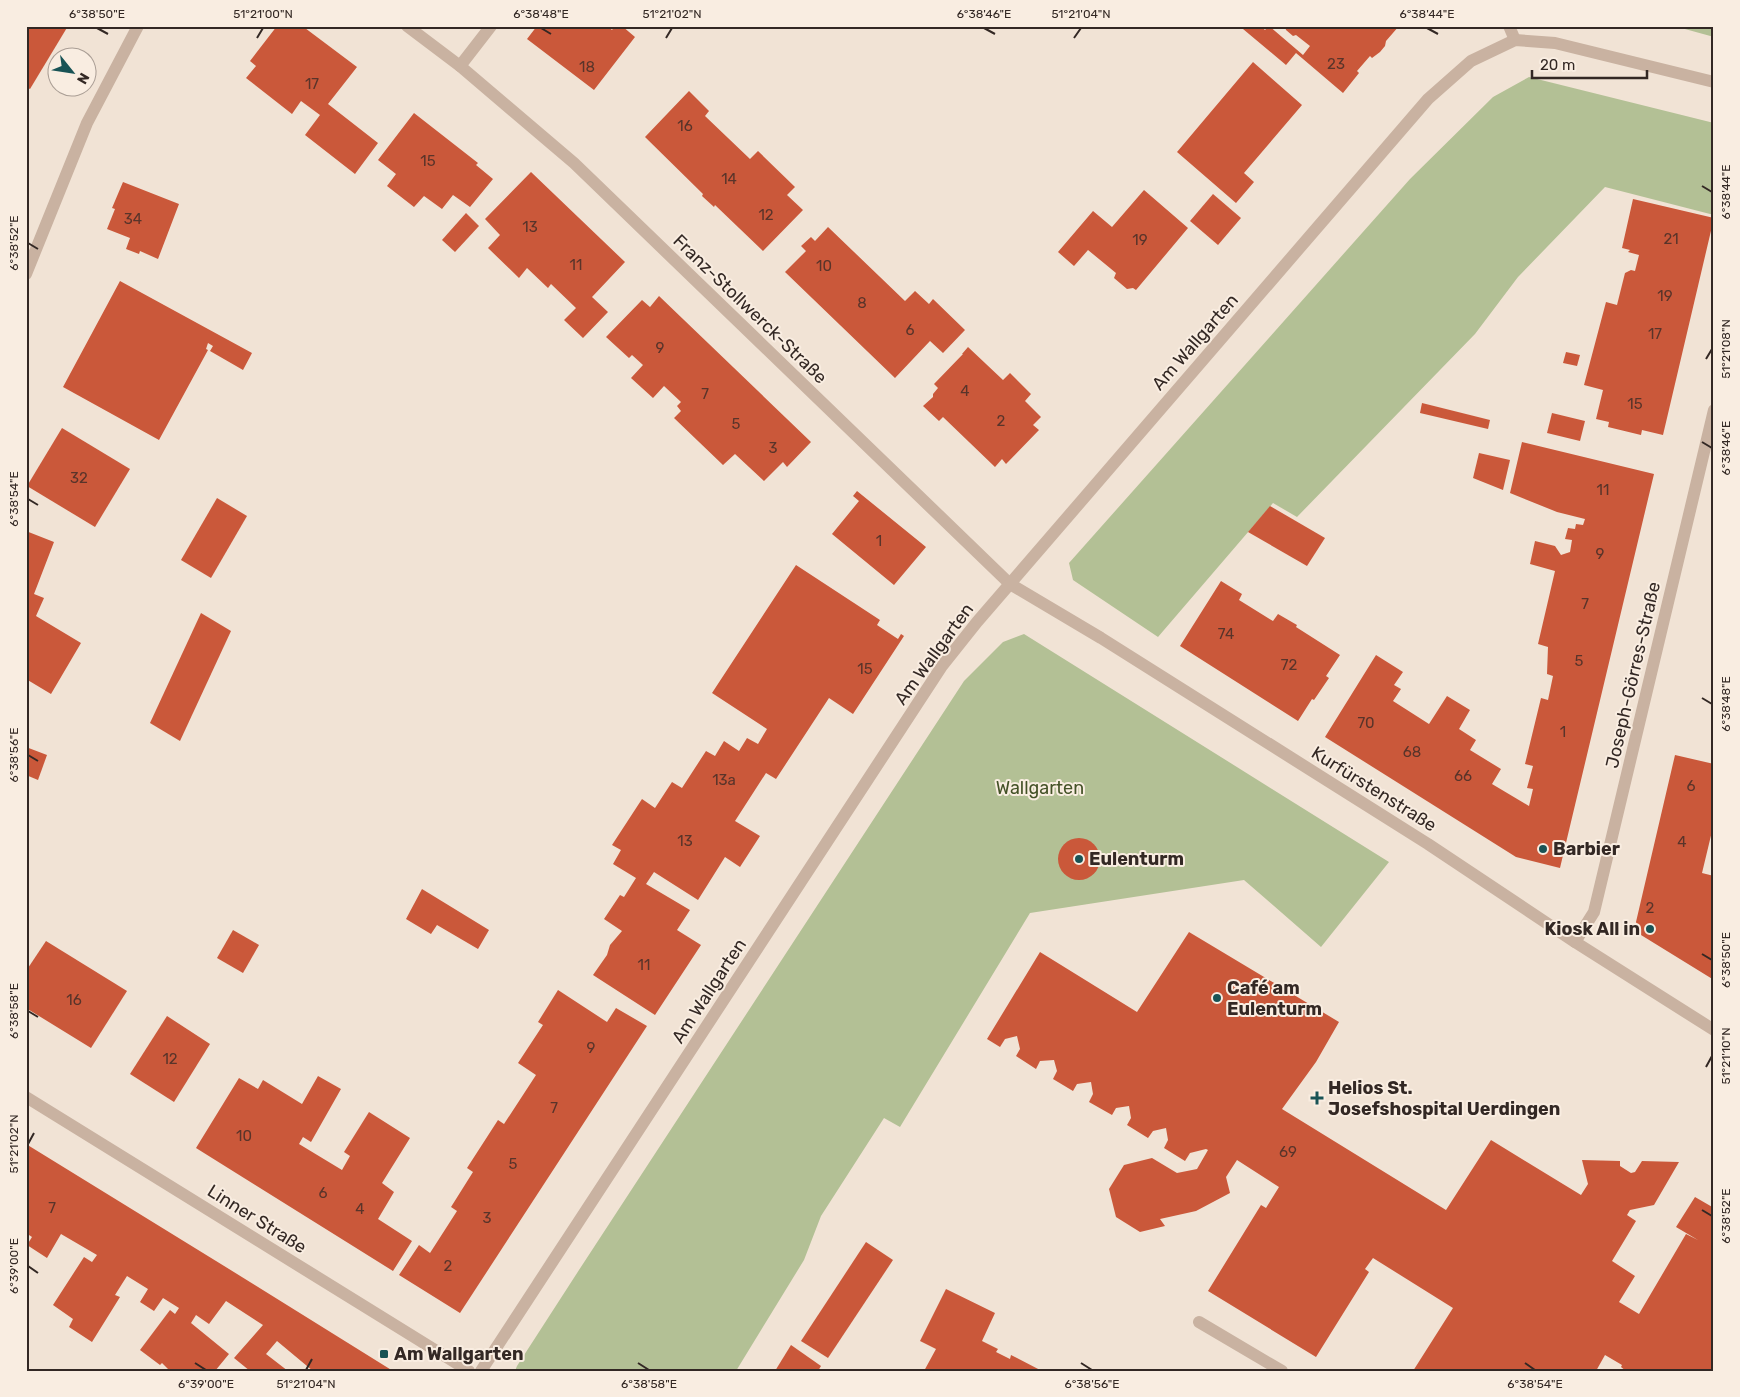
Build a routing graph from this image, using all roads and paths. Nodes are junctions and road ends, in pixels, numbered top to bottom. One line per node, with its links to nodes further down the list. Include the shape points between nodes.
1 (138, 26): 8 (street, via 87,123)
2 (407, 26): 6 (street, Franz-Stollwerck-Straße)
3 (491, 26): 6 (street)
4 (1509, 26): 5 (street)
5 (1515, 40): 7 (street, via 1555,43); 10 (street, Am Wallgarten, via 1472,61 1428,99)
6 (460, 66): 10 (street, Franz-Stollwerck-Straße, via 574,163)
7 (1714, 82)
8 (26, 274)
9 (1714, 410): 11 (street, Joseph-Görres-Straße, via 1594,912)
10 (1010, 584): 11 (street, Kurfürstenstraße, via 1102,638 1428,844); 16 (street, Am Wallgarten, via 942,666)
11 (1575, 942): 12 (street, Kurfürstenstraße)
12 (1714, 1030)
13 (26, 1096): 15 (street, Linner Straße)
14 (1199, 1322): 17 (street)
15 (469, 1371)
16 (481, 1371)
17 (1282, 1371)

